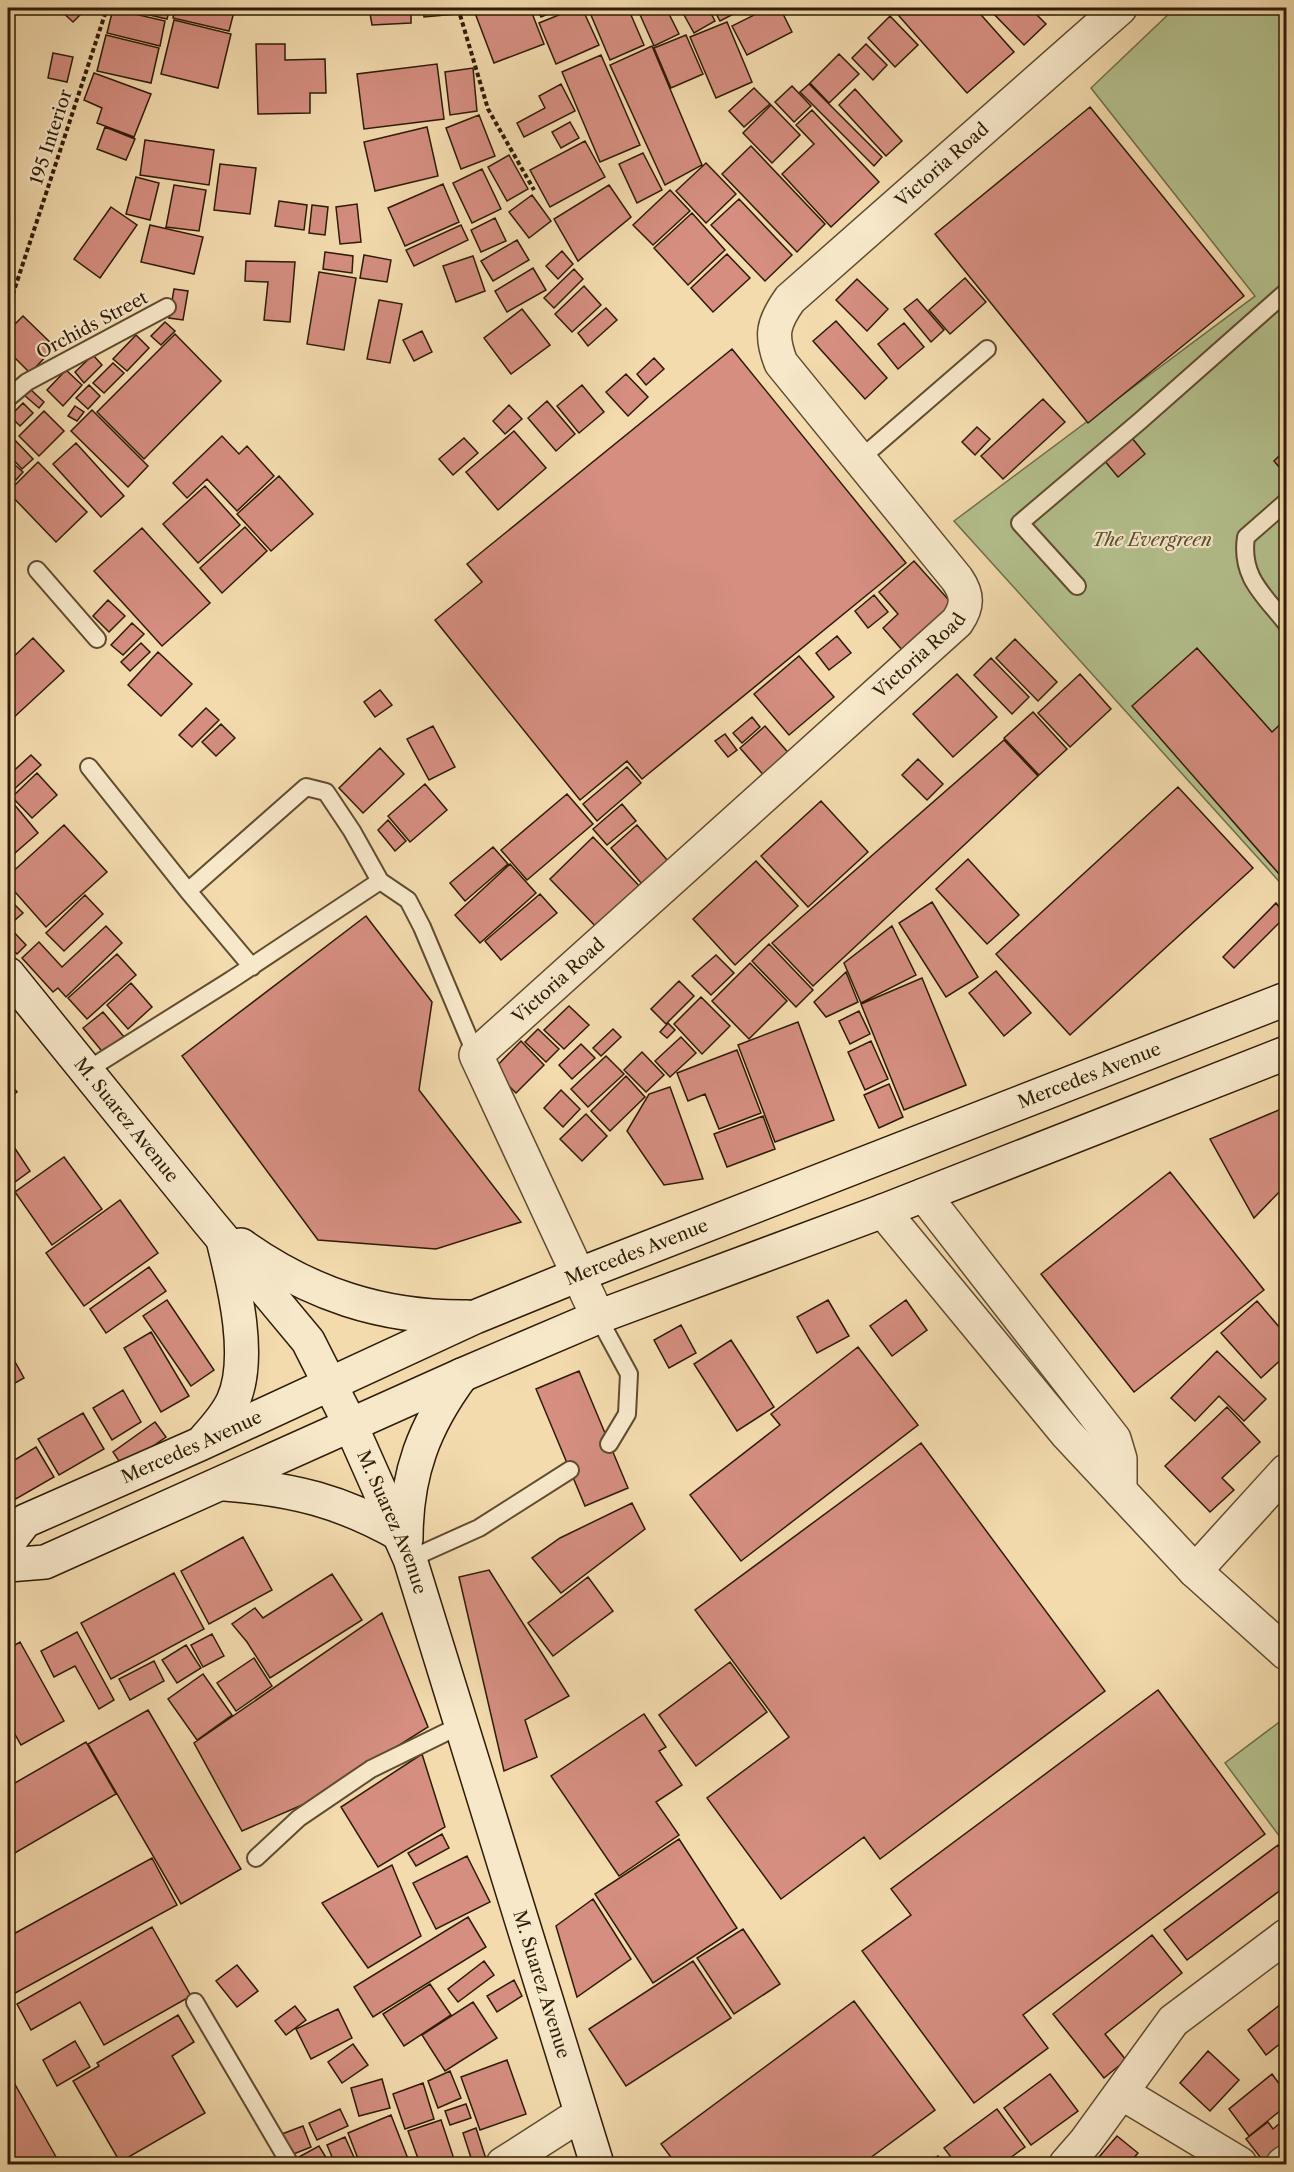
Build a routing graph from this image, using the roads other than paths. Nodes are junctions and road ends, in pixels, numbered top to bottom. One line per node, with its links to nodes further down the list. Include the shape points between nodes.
1 (1120, 8): 6 (street, Victoria Road, via 790,299 780,314 774,329 774,347 782,363)
2 (1287, 292): 9 (lane, via 1020,523)
3 (167, 307): 5 (lane, Orchids Street, via 27,382)
4 (987, 349): 6 (lane)
5 (8, 398)
6 (860, 459): 19 (street, Victoria Road, via 964,589 964,611)
7 (1287, 502): 10 (lane, via 1246,537 1244,550 1249,577)
8 (37, 570): 11 (lane)
9 (1077, 586)
10 (1287, 623)
11 (97, 639)
12 (89, 767): 14 (lane)
13 (380, 881): 14 (lane, via 326,792 306,787); 15 (lane); 19 (lane, via 408,900 423,927)
14 (188, 891): 15 (lane)
15 (252, 967): 20 (lane)
16 (8, 974): 20 (street, M. Suarez Avenue)
17 (1287, 999): 24 (street, Mercedes Avenue)
18 (1287, 1053): 21 (street)
19 (476, 1055): 24 (street)
20 (86, 1071): 23 (street, M. Suarez Avenue)
21 (924, 1195): 22 (street); 27 (street)
22 (883, 1211): 26 (street); 30 (street)
23 (215, 1231): 25 (street, via 294,1279 333,1296 405,1314); 29 (street, M. Suarez Avenue, via 308,1341); 32 (street, via 238,1318 240,1368 233,1402)
24 (579, 1275): 25 (street, Mercedes Avenue); 26 (street)
25 (475, 1317): 29 (street, Mercedes Avenue)
26 (598, 1317): 28 (street); 33 (lane, via 629,1374 627,1414)
27 (1062, 1371): 30 (lane); 37 (street, via 1114,1439 1120,1459)
28 (462, 1375): 31 (street); 39 (street, via 432,1422 414,1465)
29 (330, 1384): 31 (street, M. Suarez Avenue); 32 (street, Mercedes Avenue)
30 (1035, 1395): 37 (street)
31 (351, 1426): 36 (street); 39 (street, M. Suarez Avenue)
32 (200, 1444): 38 (street, Mercedes Avenue, via 25,1521)
33 (609, 1444)
34 (570, 1470): 39 (lane, via 479,1528)
35 (1287, 1471): 41 (street)
36 (223, 1484): 39 (street, via 312,1496 365,1516); 40 (street, via 45,1562)
37 (1120, 1490): 41 (street)
38 (8, 1543)
39 (406, 1547): 43 (street, M. Suarez Avenue)
40 (8, 1565)
41 (1195, 1571): 42 (street)
42 (1287, 1653)
43 (461, 1725): 44 (lane, via 371,1769 299,1818); 48 (street, M. Suarez Avenue)
44 (256, 1858)
45 (1287, 1936): 47 (street, via 1173,2021)
46 (195, 2002): 49 (lane)
47 (1122, 2093): 52 (street); 53 (street)
48 (582, 2114): 50 (street); 51 (street, M. Suarez Avenue)
49 (290, 2164)
50 (503, 2164)
51 (597, 2164)
52 (1066, 2164)
53 (1240, 2164)

